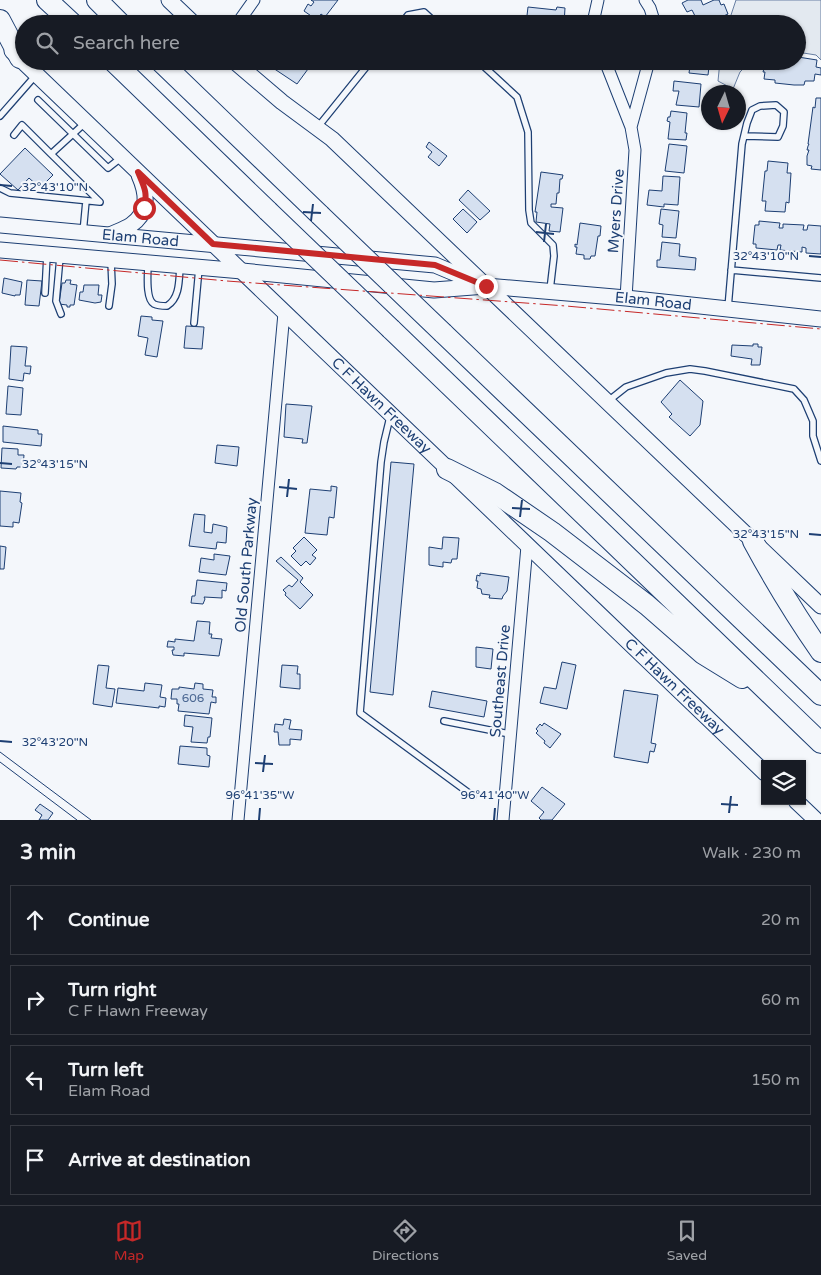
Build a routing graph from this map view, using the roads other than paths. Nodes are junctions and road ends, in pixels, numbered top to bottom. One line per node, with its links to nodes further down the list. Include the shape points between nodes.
1 (47, 0): 7 (highway)
2 (97, 0): 8 (highway)
3 (169, 0): 9 (main road)
4 (254, 0): 10 (street)
5 (598, 0): 13 (street)
6 (645, 0): 14 (street)
7 (63, 15)
8 (113, 15)
9 (185, 15)
10 (243, 15)
11 (408, 15): 12 (lane, via 424,12)
12 (427, 15)
13 (595, 15)
14 (652, 15)
15 (0, 20): 17 (highway)
16 (0, 39): 18 (main road, C F Hawn Freeway)
17 (15, 48)
18 (15, 53)
19 (33, 70): 27 (main road, C F Hawn Freeway)
20 (122, 70): 73 (highway, bridge)
21 (169, 70): 72 (highway, bridge)
22 (245, 70): 32 (main road)
23 (364, 70): 32 (lane)
24 (488, 70): 56 (lane, via 517,97 528,132 529,210 531,223 553,245)
25 (609, 70): 31 (street)
26 (647, 70): 31 (street)
27 (37, 74): 29 (lane); 30 (main road, C F Hawn Freeway)
28 (38, 100): 34 (lane)
29 (0, 116)
30 (86, 122): 34 (lane); 37 (main road, C F Hawn Freeway)
31 (631, 127): 57 (street, Myers Drive, via 635,150)
32 (317, 128): 54 (main road)
33 (14, 134): 36 (lane, via 22,125)
34 (72, 134): 36 (lane); 37 (lane, via 108,168)
35 (744, 136): 35 (lane, via 752,110 768,105 784,112 778,137); 51 (lane)
36 (51, 154): 40 (lane, via 100,202)
37 (122, 157): 38 (main road, C F Hawn Freeway)
38 (138, 172): 43 (main road, via 147,196 144,208 132,224); 44 (main road, C F Hawn Freeway)
39 (0, 188): 40 (lane, via 10,193)
40 (86, 201): 42 (lane)
41 (0, 225): 42 (main road, Elam Road)
42 (84, 232): 43 (main road, Elam Road)
43 (110, 235): 44 (main road, Elam Road)
44 (213, 244): 52 (main road, C F Hawn Freeway); 54 (main road, Elam Road, via 435,265)
45 (0, 250): 46 (main road, Elam Road)
46 (54, 255): 47 (main road, Elam Road); 55 (lane); 61 (lane, via 56,300)
47 (111, 260): 48 (main road, Elam Road); 58 (lane)
48 (148, 263): 49 (main road, Elam Road); 49 (lane, via 150,300 153,304 167,306 175,299)
49 (180, 266): 50 (main road, Elam Road)
50 (199, 267): 52 (main road, Elam Road); 63 (lane)
51 (731, 270): 53 (lane); 59 (lane)
52 (242, 271): 54 (main road, Elam Road, via 434,290); 60 (main road, C F Hawn Freeway)
53 (821, 278)
54 (486, 286): 56 (main road, Elam Road); 64 (main road)
55 (45, 292)
56 (550, 292): 57 (main road, Elam Road)
57 (626, 298): 59 (main road, Elam Road)
58 (109, 306)
59 (728, 310): 62 (main road, Elam Road)
60 (284, 313): 65 (main road, C F Hawn Freeway); 80 (street, Old South Parkway)
61 (61, 314)
62 (821, 318)
63 (194, 323)
64 (607, 402): 66 (lane, via 626,387 666,373 690,369 794,389 804,400 813,421 813,436); 68 (main road)
65 (390, 415): 67 (main road, C F Hawn Freeway); 78 (lane, via 381,462 360,713)
66 (821, 461)
67 (447, 469): 69 (main road, C F Hawn Freeway); 73 (highway, via 495,493 552,532 647,605 703,654)
68 (754, 541): 70 (main road); 71 (highway, via 773,578)
69 (527, 546): 75 (street, Southeast Drive); 77 (main road, C F Hawn Freeway)
70 (821, 606)
71 (821, 652)
72 (821, 695)
73 (775, 698): 76 (highway)
74 (444, 722): 75 (lane)
75 (510, 734): 81 (street, Southeast Drive)
76 (821, 743)
77 (761, 768)
78 (473, 796)
79 (800, 805): 82 (main road)
80 (238, 820)
81 (503, 820)
82 (816, 820)

